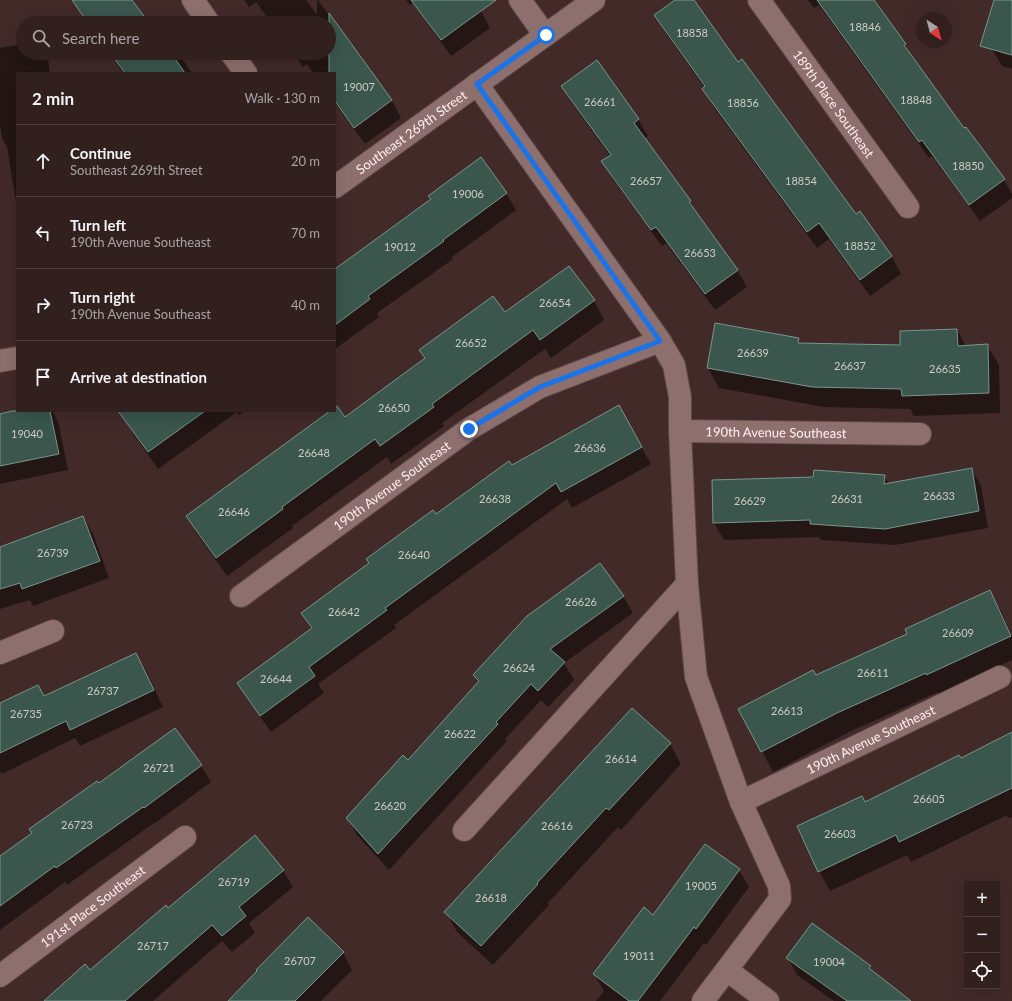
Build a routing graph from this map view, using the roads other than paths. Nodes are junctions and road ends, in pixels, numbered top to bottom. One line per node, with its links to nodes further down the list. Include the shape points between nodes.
1 (193, 0): 5 (street)
2 (520, 0): 6 (street)
3 (594, 0): 6 (street, Southeast 269th Street)
4 (759, 0): 11 (street, 189th Place Southeast)
5 (205, 16)
6 (546, 35): 9 (street, Southeast 269th Street)
7 (236, 60): 8 (street)
8 (245, 72)
9 (477, 84): 10 (street, Southeast 269th Street); 12 (street)
10 (336, 186)
11 (908, 207)
12 (660, 341): 15 (street, via 674,365 680,397); 18 (street, 190th Avenue Southeast, via 540,387 469,429)
13 (16, 358): 14 (street)
14 (0, 361)
15 (680, 431): 16 (street, 190th Avenue Southeast); 17 (street)
16 (920, 434)
17 (687, 584): 22 (street, via 696,676); 23 (street)
18 (241, 596)
19 (53, 631): 20 (street)
20 (0, 653)
21 (1000, 677): 22 (street, 190th Avenue Southeast)
22 (741, 802): 25 (street, via 779,886 780,898)
23 (464, 830)
24 (185, 837): 26 (street, 191st Place Southeast)
25 (727, 970): 27 (street); 28 (street)
26 (0, 976)
27 (703, 1001)
28 (768, 1001)

